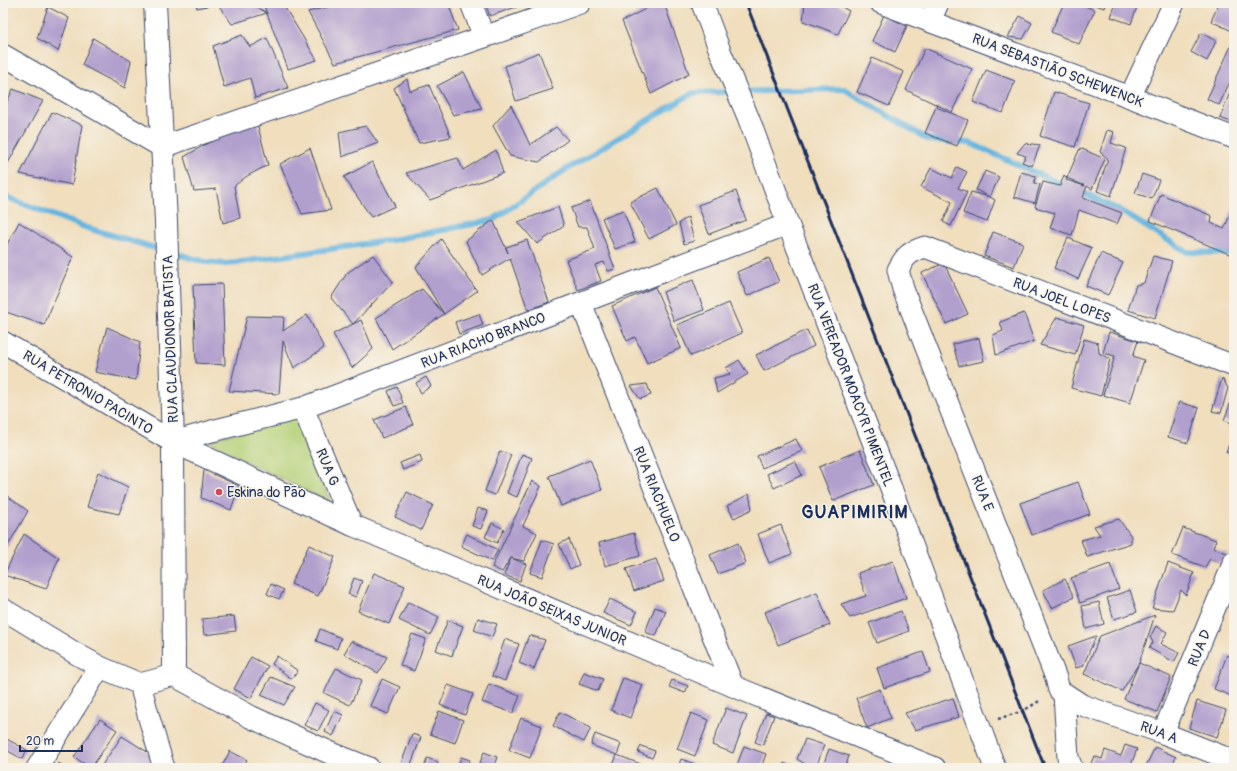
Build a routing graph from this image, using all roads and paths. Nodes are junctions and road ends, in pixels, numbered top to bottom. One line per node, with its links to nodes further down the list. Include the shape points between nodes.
1 (155, 3): 12 (main road, RUA CLAUDIONOR BATISTA)
2 (471, 3): 8 (street)
3 (580, 3): 8 (street)
4 (702, 3): 13 (street, RUA VEREADOR MOACYR PIMENTEL)
5 (881, 3): 7 (street, RUA SEBASTIÃO SCHEWENCK)
6 (1174, 3): 10 (street)
7 (934, 12): 10 (street, RUA SEBASTIÃO SCHEWENCK)
8 (484, 37): 12 (street)
9 (3, 55): 12 (street)
10 (1130, 97): 11 (street, RUA SEBASTIÃO SCHEWENCK)
11 (1234, 138)
12 (162, 147): 19 (main road, RUA CLAUDIONOR BATISTA)
13 (788, 224): 15 (street, RUA RIACHO BRANCO); 28 (street, RUA VEREADOR MOACYR PIMENTEL)
14 (898, 270): 17 (street, RUA JOEL LOPES, via 904,258 925,247); 27 (street, RUA E, via 903,289)
15 (581, 303): 18 (street, RUA RIACHO BRANCO); 26 (street, RUA RIACHUELO)
16 (3, 342): 19 (street, RUA PETRONIO PACINTO)
17 (1234, 366)
18 (303, 408): 19 (street, RUA RIACHO BRANCO); 20 (street, RUA G)
19 (172, 442): 20 (street, RUA JOÃO SEIXAS JUNIOR); 24 (main road, RUA CLAUDIONOR BATISTA)
20 (352, 525): 26 (street, RUA JOÃO SEIXAS JUNIOR)
21 (1234, 562): 29 (street, RUA D)
22 (3, 609): 23 (street)
23 (100, 667): 25 (street); 32 (street)
24 (174, 675): 25 (street); 31 (main road)
25 (140, 684): 33 (street)
26 (733, 686): 35 (street, RUA JOÃO SEIXAS JUNIOR)
27 (1062, 692): 28 (path, via 1023,711); 29 (street, RUA A, via 1082,705); 37 (street, RUA E, via 1068,758)
28 (980, 725): 36 (street, RUA VEREADOR MOACYR PIMENTEL)
29 (1164, 733): 30 (street, RUA A)
30 (1234, 761)
31 (336, 762): 34 (main road)
32 (37, 768)
33 (164, 768)
34 (368, 768)
35 (935, 768)
36 (996, 768)
37 (1072, 768)

